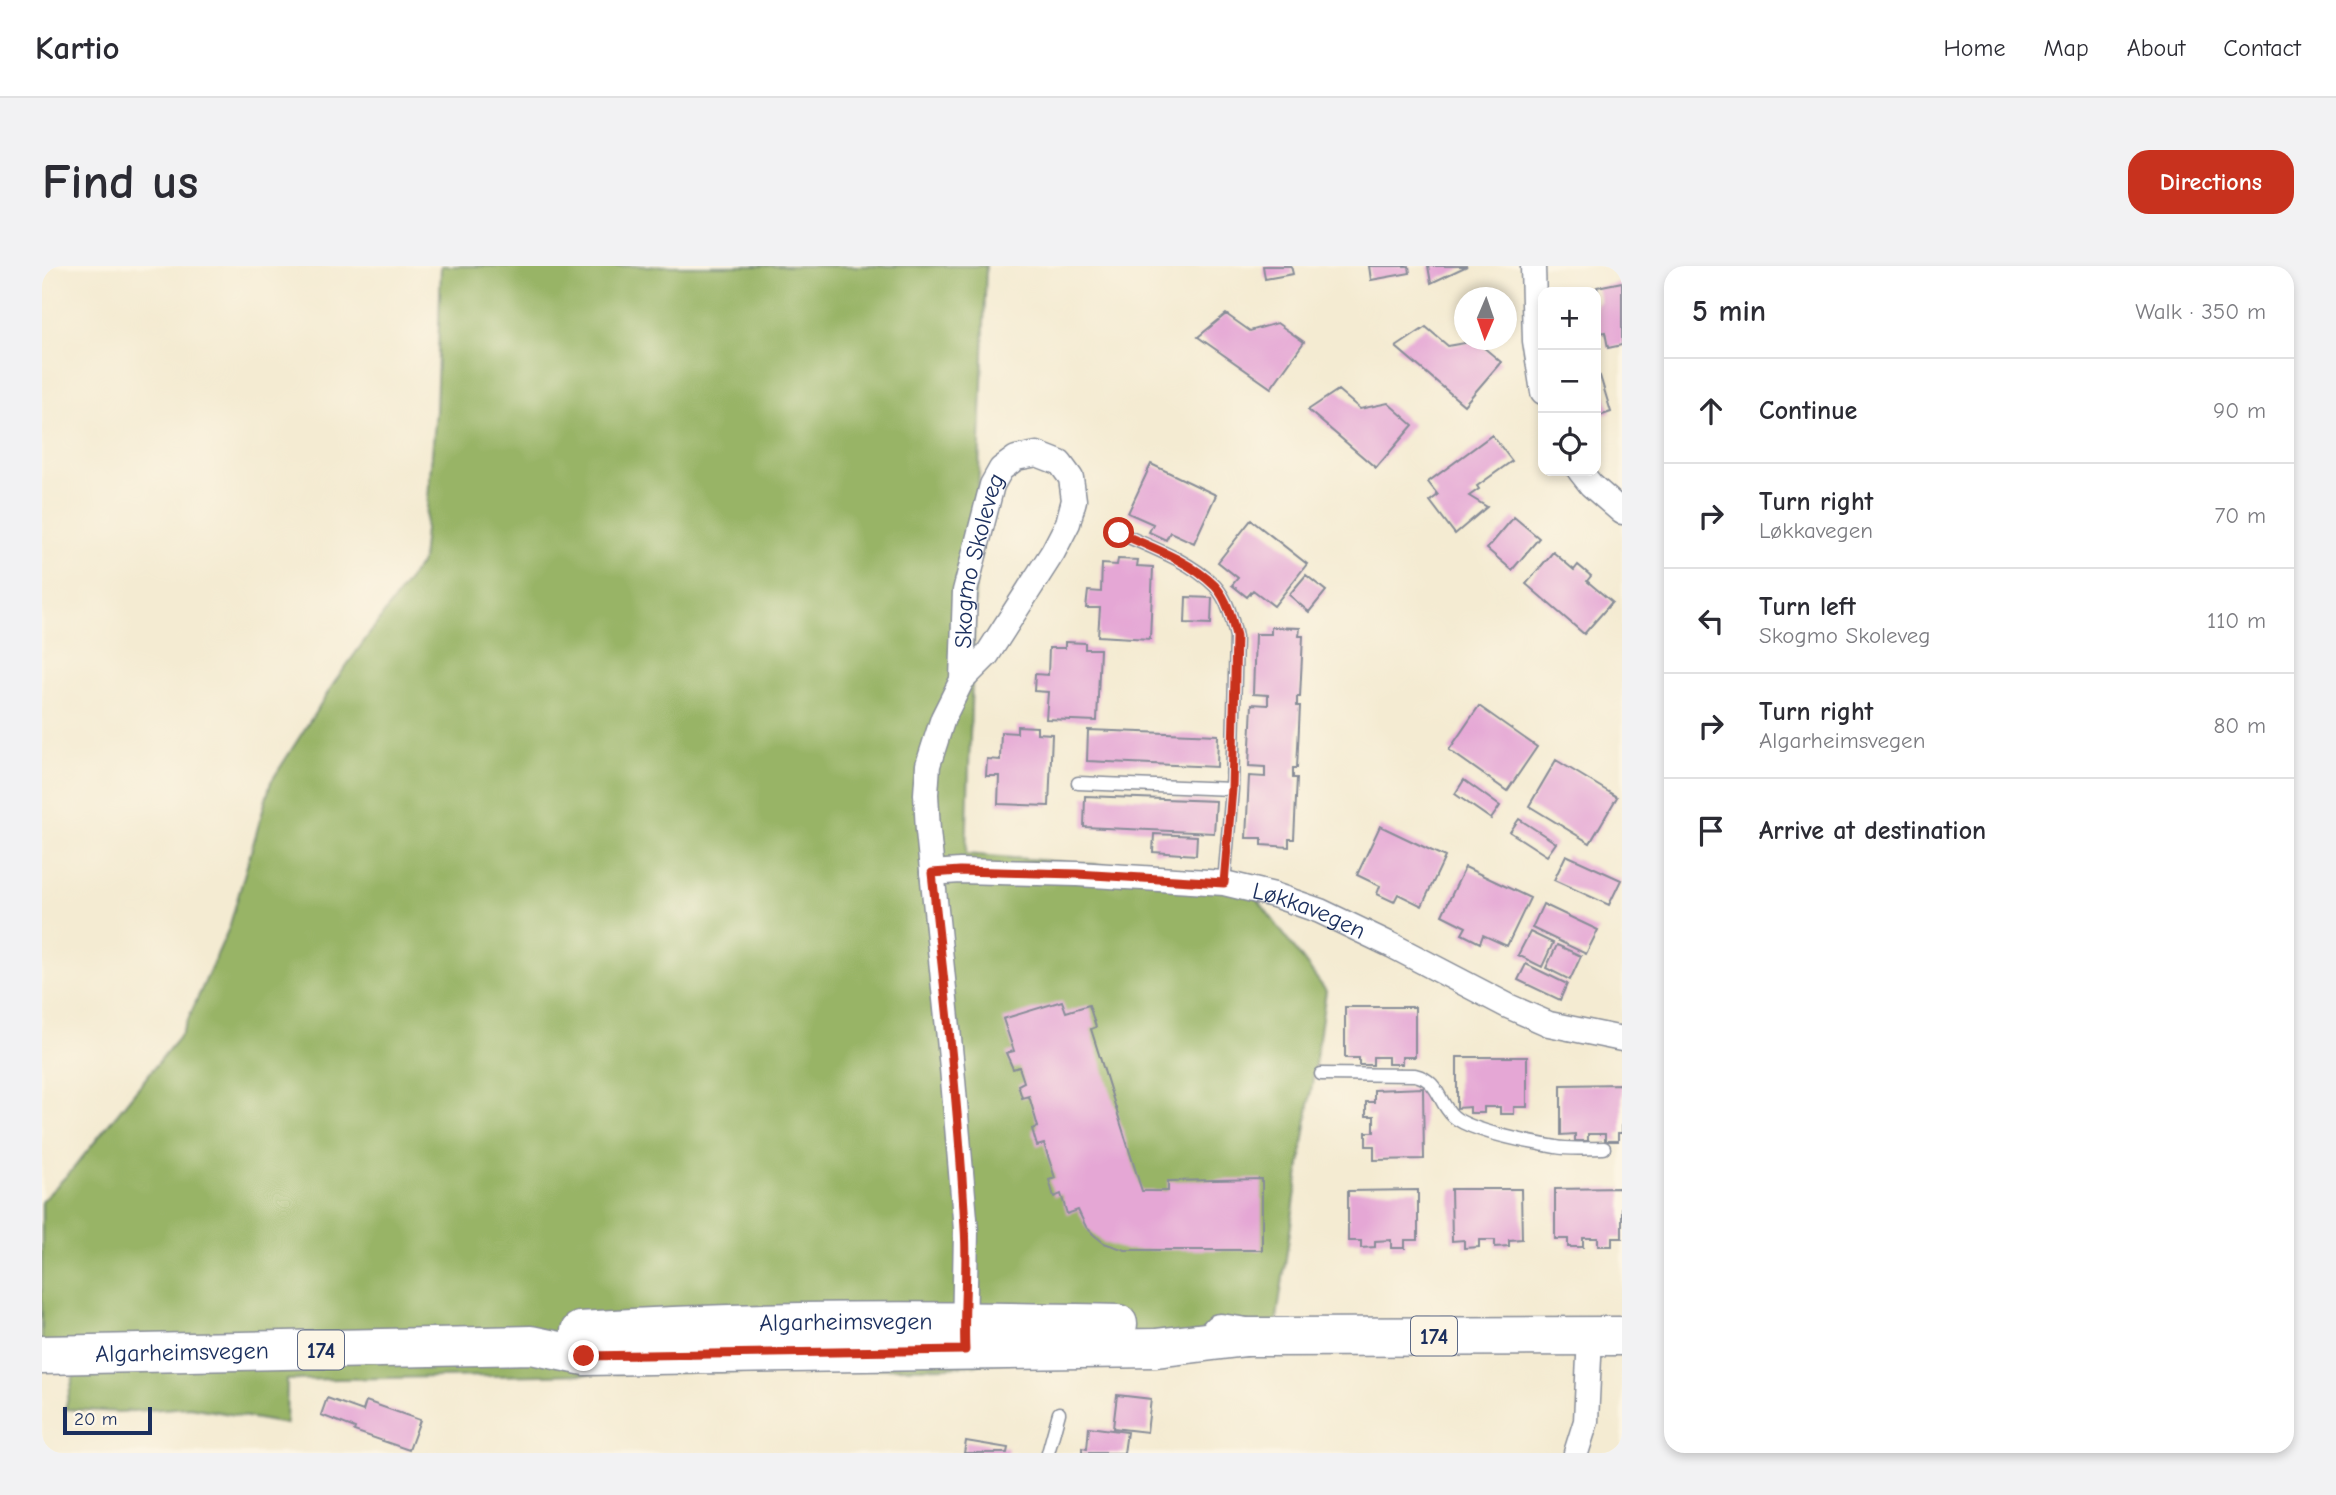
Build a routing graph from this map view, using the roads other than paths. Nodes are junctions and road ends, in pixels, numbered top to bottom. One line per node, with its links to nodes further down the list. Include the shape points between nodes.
1 (1532, 266): 2 (street)
2 (1538, 360)
3 (1584, 476): 4 (street)
4 (1622, 512)
5 (1119, 533): 8 (lane, via 1197,572 1225,601 1236,637)
6 (962, 680): 6 (street, Skogmo Skoleveg, via 987,656 1068,523 1074,500 1070,478 1060,463 1037,454 1016,458 1001,469 992,485 965,591); 9 (street, Skogmo Skoleveg, via 943,718 928,765)
7 (1078, 783): 8 (lane)
8 (1232, 789): 10 (lane)
9 (932, 873): 10 (street, Løkkavegen, via 1077,874); 14 (street, Skogmo Skoleveg, via 966,1230)
10 (1224, 883): 11 (street, Løkkavegen, via 1320,912 1549,1024)
11 (1622, 1039)
12 (1321, 1074): 13 (lane, via 1415,1074 1432,1083 1452,1115 1470,1126 1558,1148)
13 (1604, 1148)
14 (965, 1336): 15 (main road, Algarheimsvegen / 174, via 1156,1325 1246,1336); 16 (main road, Algarheimsvegen / 174, via 689,1324 579,1331 531,1345)
15 (1606, 1336): 19 (street)
16 (42, 1354)
17 (1059, 1413): 18 (lane)
18 (1048, 1453)
19 (1576, 1453)

